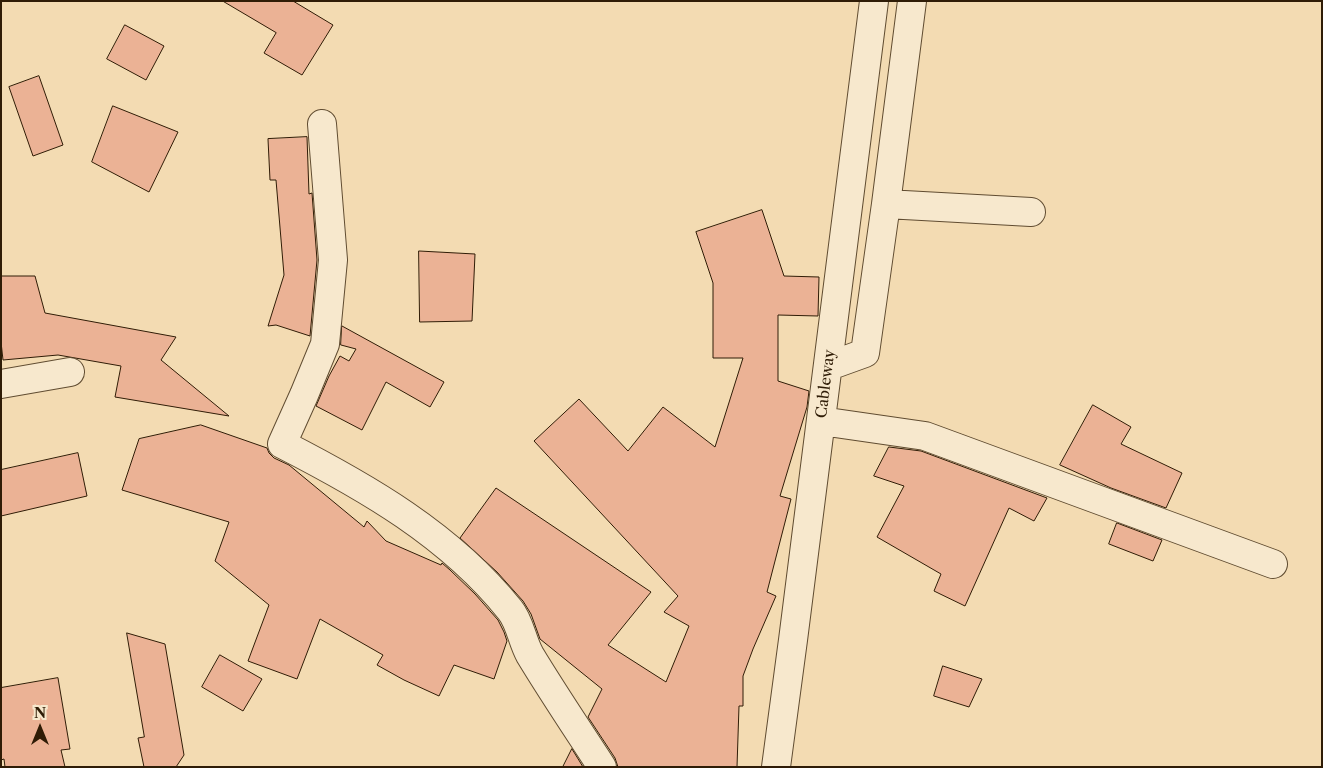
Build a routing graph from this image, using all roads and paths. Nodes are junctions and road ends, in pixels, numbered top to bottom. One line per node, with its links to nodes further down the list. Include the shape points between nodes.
1 (874, 1): 6 (street, Cableway)
2 (912, 1): 4 (street)
3 (322, 124): 11 (street, via 333,260 325,344 282,444 340,474 399,511 459,556 512,612 529,653)
4 (886, 204): 5 (street); 6 (street, via 865,353)
5 (1031, 212)
6 (828, 366): 9 (street, Cableway)
7 (70, 372): 8 (street)
8 (1, 384)
9 (821, 421): 10 (street, via 925,436); 12 (street, Cableway)
10 (1274, 564)
11 (602, 767)
12 (776, 767)

